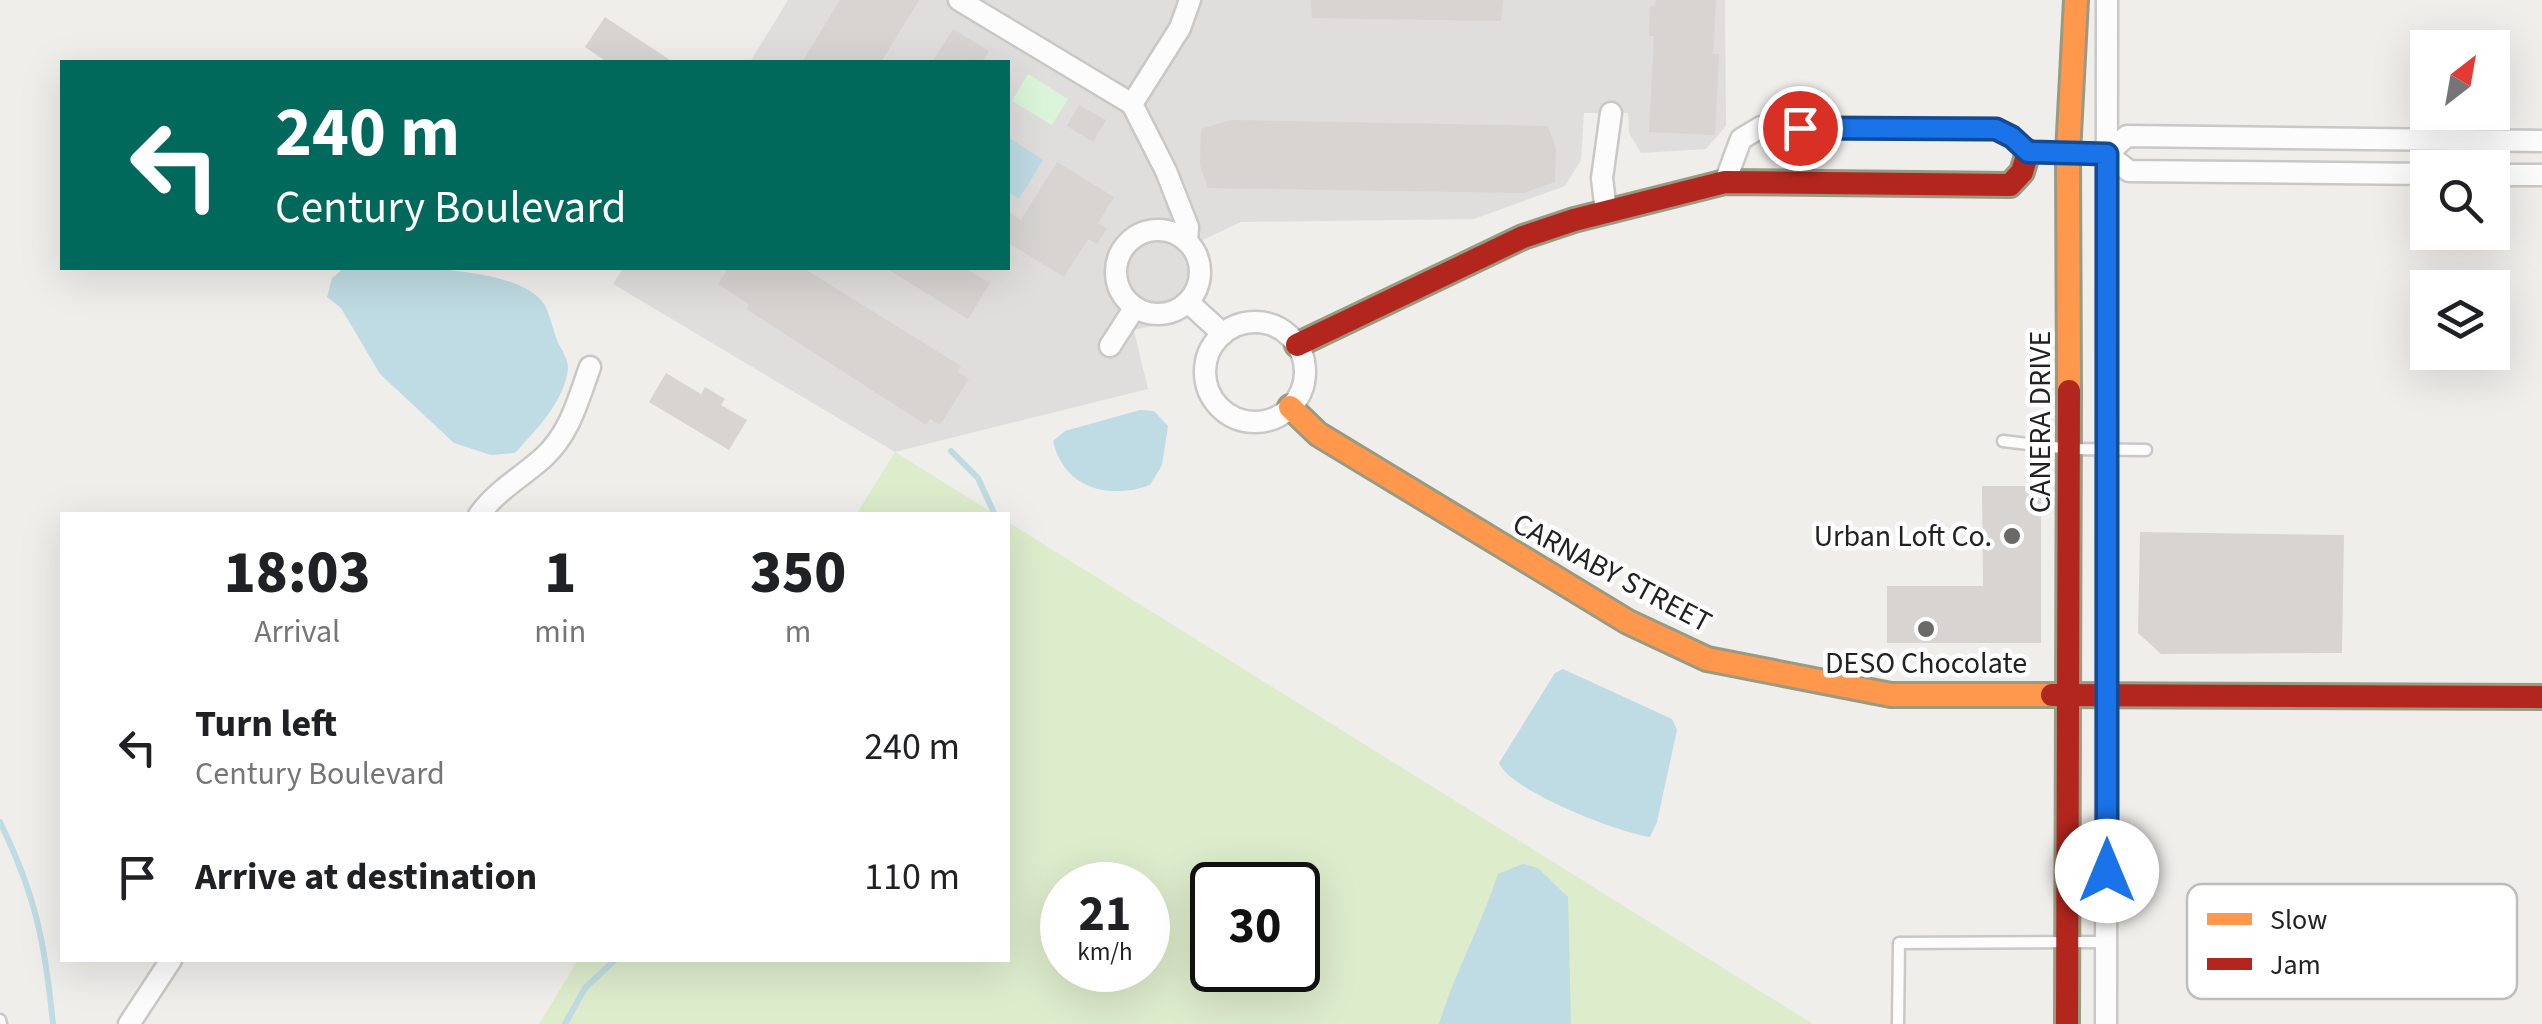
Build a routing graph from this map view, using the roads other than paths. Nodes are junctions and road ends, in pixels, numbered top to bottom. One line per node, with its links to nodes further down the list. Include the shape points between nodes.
1 (959, 0): 5 (street)
2 (1190, 0): 5 (street)
3 (2076, 0): 9 (street, CANERA DRIVE)
4 (2107, 0): 10 (street)
5 (1132, 104): 15 (street)
6 (1611, 113): 16 (street, via 1602,178)
7 (2542, 142): 10 (street, via 2127,136)
8 (2028, 152): 9 (street); 14 (street, via 2010,185 1992,187); 14 (street, via 1996,129 1761,127 1741,139)
9 (2068, 154): 10 (street); 27 (street, CANERA DRIVE)
10 (2107, 154): 11 (street, via 2129,170); 28 (street)
11 (2410, 174)
12 (2510, 175): 13 (street)
13 (2542, 175)
14 (1725, 182): 16 (street)
15 (1176, 195): 17 (street); 18 (street)
16 (1606, 212): 23 (street, via 1523,237)
17 (1153, 230): 18 (street); 20 (street, via 1130,240 1117,262 1119,288)
18 (1187, 242): 19 (street, via 1199,265)
19 (1188, 302): 20 (street, via 1162,314); 21 (street)
20 (1135, 307): 22 (street)
21 (1222, 334): 23 (street, via 1263,324); 25 (street, via 1204,377 1218,406 1246,422)
22 (1110, 346)
23 (1296, 346): 25 (street, via 1304,378)
24 (590, 367): 30 (street, via 565,433)
25 (1290, 408): 31 (street, CARNABY STREET, via 1318,434 1516,557 1706,658 1891,695)
26 (2003, 441): 27 (lane)
27 (2070, 449): 28 (lane); 31 (street, CANERA DRIVE)
28 (2108, 450): 29 (lane); 32 (street)
29 (2146, 450)
30 (482, 512)
31 (2071, 696): 32 (street, CARNABY STREET); 34 (street, CANERA DRIVE)
32 (2108, 696): 33 (street, CARNABY STREET); 35 (street)
33 (2542, 697)
34 (2068, 941): 35 (lane); 38 (lane, via 1899,943); 39 (street, CANERA DRIVE)
35 (2106, 942): 40 (street)
36 (170, 962): 37 (street)
37 (129, 1024)
38 (1898, 1024)
39 (2067, 1024)
40 (2106, 1024)

